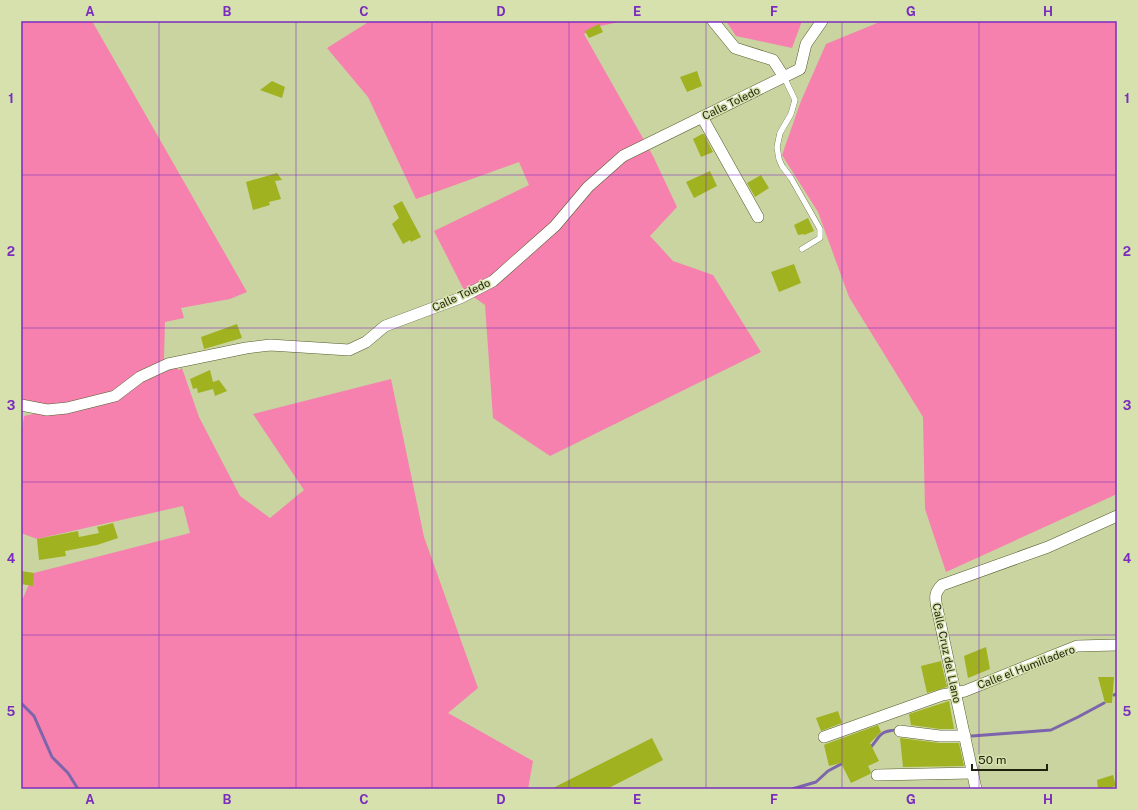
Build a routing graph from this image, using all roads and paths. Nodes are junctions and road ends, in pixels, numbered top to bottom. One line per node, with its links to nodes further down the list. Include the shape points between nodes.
1 (714, 21): 3 (street, via 735,48 773,60)
2 (822, 21): 3 (street, Calle Toledo, via 806,44 800,69)
3 (784, 77): 4 (street, Calle Toledo); 6 (lane, via 795,100 791,114 780,133 777,147 779,159 820,229 820,238)
4 (702, 117): 5 (street); 7 (street, Calle Toledo, via 623,156 588,187 555,226 493,281 460,298 385,326 366,342 349,350 270,345 246,348 168,364 140,377 115,396 67,408 47,410)
5 (758, 217)
6 (802, 249)
7 (21, 405)
8 (1117, 516): 10 (street, Calle Cruz del Llano, via 1048,547 942,585 936,591 935,599)
9 (1117, 645): 10 (street, Calle el Humilladero, via 1077,646)
10 (955, 692): 12 (street, Calle Cruz del Llano); 13 (street, Calle el Humilladero, via 942,694)
11 (900, 731): 12 (street)
12 (965, 736): 14 (street, Calle Cruz del Llano)
13 (824, 737)
14 (972, 773): 15 (street); 16 (street, Calle Cruz del Llano)
15 (877, 775)
16 (976, 789)

